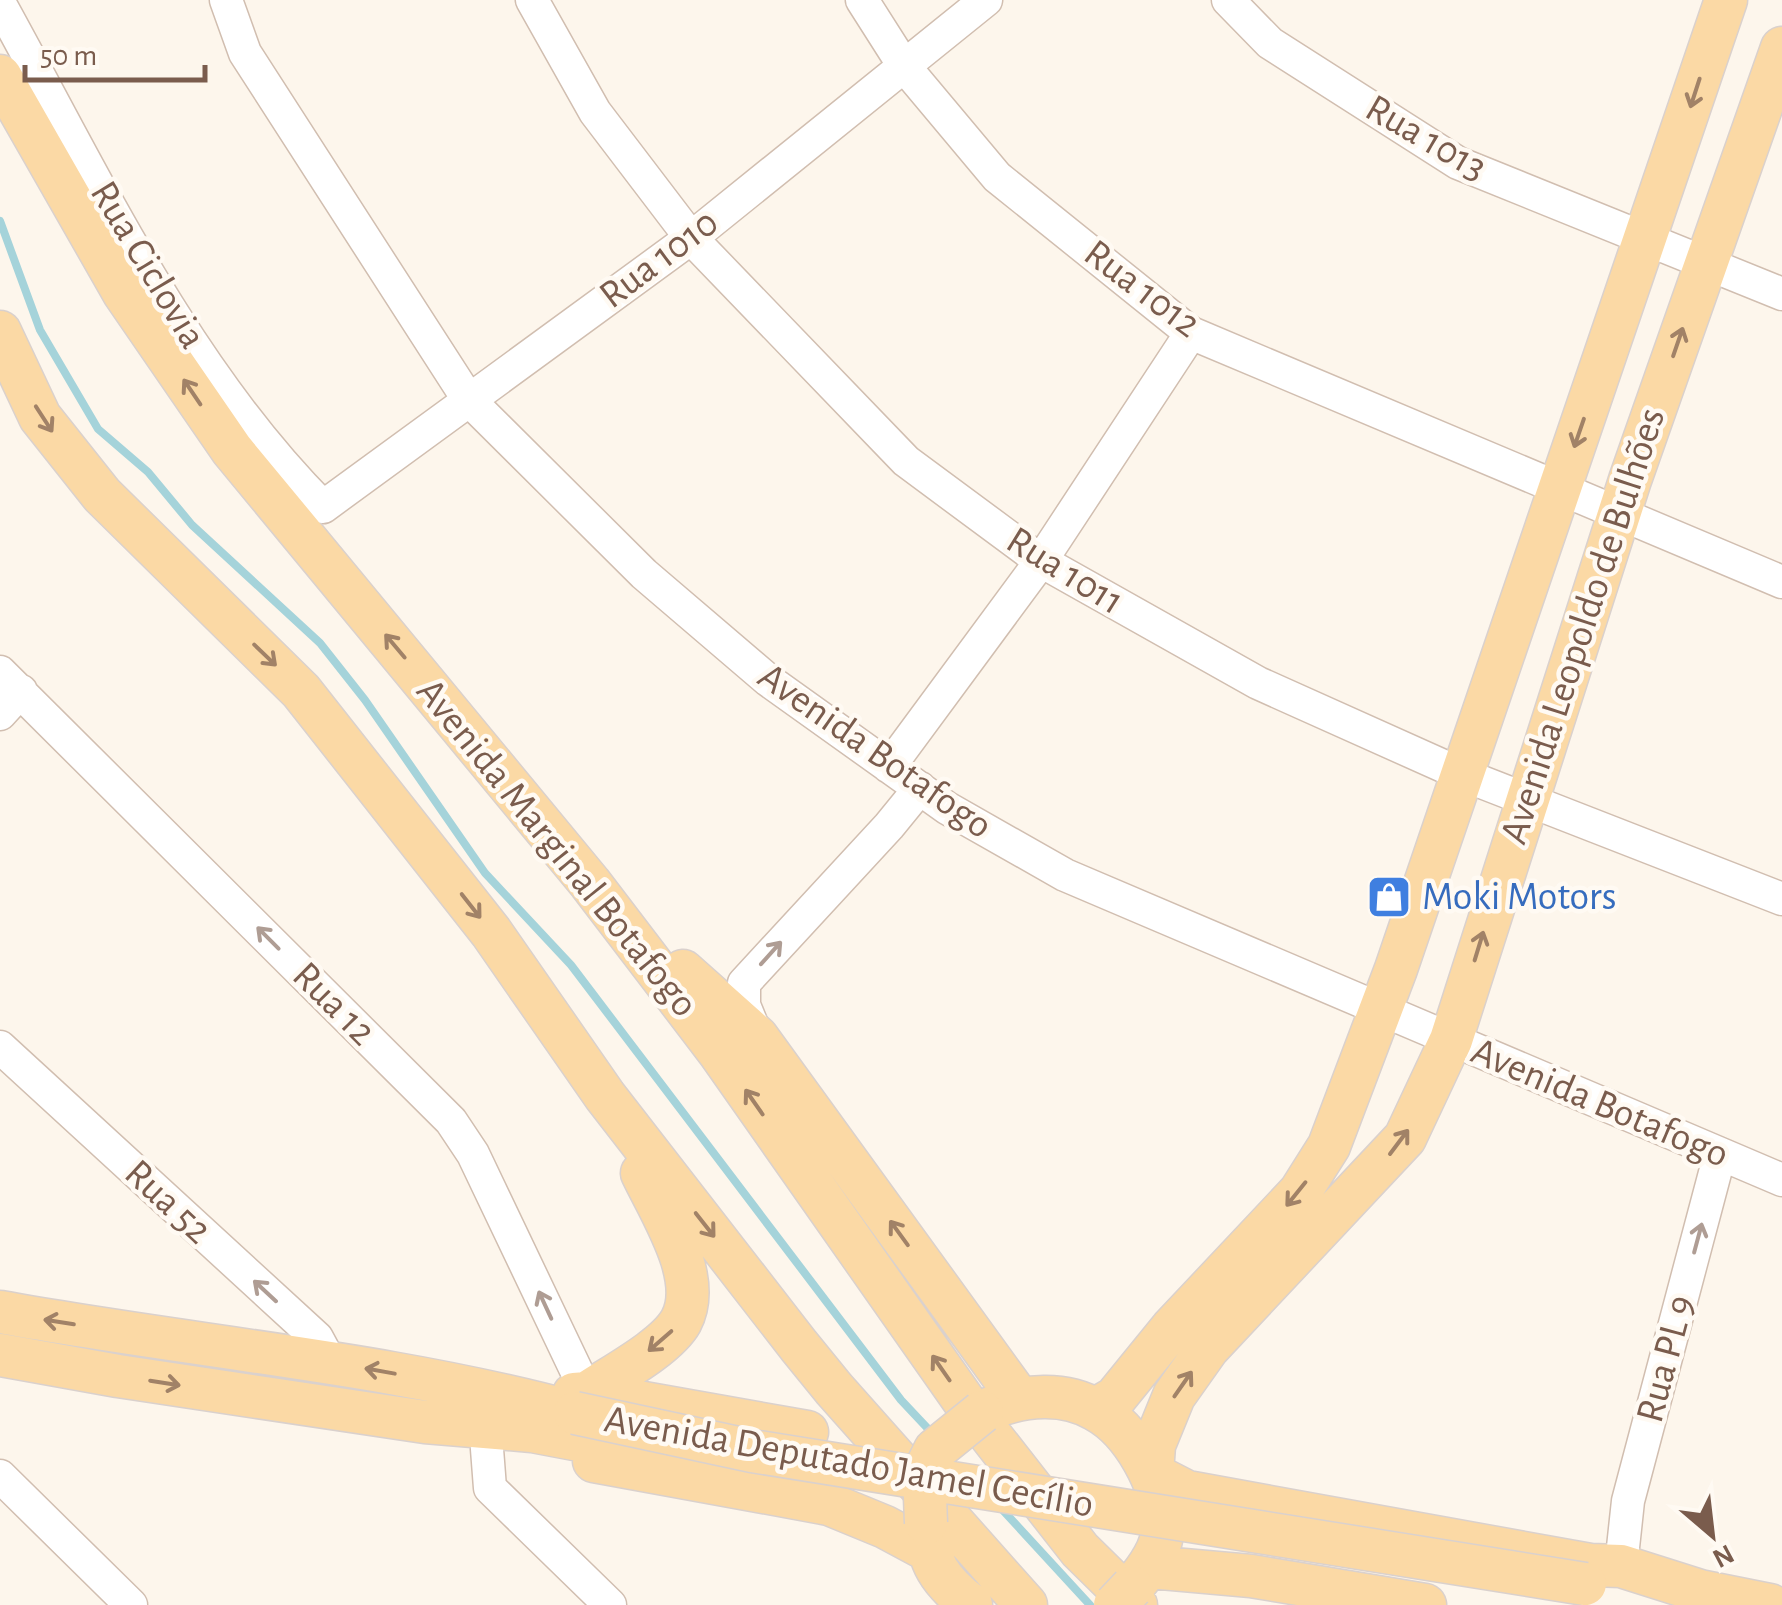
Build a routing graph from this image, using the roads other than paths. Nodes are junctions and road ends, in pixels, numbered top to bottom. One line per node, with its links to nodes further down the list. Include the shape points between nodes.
1 (226, 0): 17 (street, Avenida Botafogo, via 244,53)
2 (532, 0): 11 (street, Rua 1011, via 595,112)
3 (862, 0): 9 (street, Rua 1012)
4 (986, 0): 9 (street, Rua 1010)
5 (1228, 0): 12 (street, Rua 1013, via 1270,43 1458,163)
6 (1726, 0): 12 (main road, Avenida Leopoldo de Bulhões, one-way to 12)
7 (0, 4): 19 (street, Rua Ciclovia, via 172,316 287,470)
8 (1782, 48): 13 (main road, Avenida Leopoldo de Bulhões)
9 (904, 66): 11 (street, Rua 1010); 16 (street, Rua 1012, via 997,177)
10 (0, 76): 28 (main road, Avenida Marginal Botafogo, one-way to 10, via 232,450 124,293)
11 (691, 238): 17 (street, Rua 1010); 21 (street, Rua 1011, via 906,461)
12 (1646, 242): 13 (street, Rua 1013); 18 (main road, Avenida Leopoldo de Bulhões, one-way to 18)
13 (1706, 262): 14 (street, Rua 1013); 20 (main road, Avenida Leopoldo de Bulhões, one-way to 13)
14 (1782, 294)
15 (0, 332): 34 (main road, one-way to 34, via 40,416 89,479 301,691 491,932)
16 (1191, 333): 18 (street, Rua 1012); 21 (street)
17 (468, 399): 19 (street, Rua 1010); 24 (street, Avenida Botafogo, via 644,574 768,680)
18 (1561, 488): 20 (street, Rua 1012); 25 (main road, Avenida Leopoldo de Bulhões)
19 (323, 506)
20 (1618, 515): 22 (street, Rua 1012); 27 (main road, Avenida Leopoldo de Bulhões)
21 (1041, 561): 24 (street); 25 (street, Rua 1011, via 1258,684)
22 (1782, 582)
23 (7, 692): 40 (street, Rua 12, one-way to 23, via 473,1154 450,1121)
24 (889, 767): 26 (street, Avenida Botafogo)
25 (1461, 774): 27 (street, Rua 1011); 30 (main road, Avenida Leopoldo de Bulhões)
26 (920, 788): 30 (street, Avenida Botafogo, via 1065,875); 31 (street, one-way to 26, via 744,1006 744,983)
27 (1525, 799): 29 (street, Rua 1011); 32 (main road, Avenida Leopoldo de Bulhões, one-way to 27)
28 (590, 883): 31 (main road); 51 (main road, Avenida Marginal Botafogo, one-way to 28, via 1080,1550 969,1408)
29 (1782, 899)
30 (1380, 1012): 32 (street, Avenida Botafogo); 42 (main road, Avenida Leopoldo de Bulhões, one-way to 42, via 1329,1146 1300,1192 1115,1398)
31 (757, 1038): 41 (main road, one-way to 31)
32 (1451, 1040): 35 (street, Avenida Botafogo); 46 (main road, Avenida Leopoldo de Bulhões, one-way to 32, via 1154,1444 1174,1396 1208,1348 1404,1138)
33 (0, 1047): 39 (street, Rua 52, one-way to 33, via 316,1338)
34 (605, 1096): 40 (main road, one-way to 40, via 682,1258 688,1298 680,1323 657,1346); 55 (main road, one-way to 55, via 834,1389)
35 (1720, 1154): 36 (street, Avenida Botafogo); 49 (street, Rua PL 9, one-way to 35, via 1628,1501)
36 (1782, 1180)
37 (0, 1312): 39 (main road, Avenida Deputado Jamel Cecílio, one-way to 37)
38 (0, 1355): 43 (main road, Avenida Deputado Jamel Cecílio, one-way to 43)
39 (330, 1362): 40 (main road, Avenida Deputado Jamel Cecílio, one-way to 39)
40 (581, 1403): 45 (main road); 49 (main road, Avenida Deputado Jamel Cecílio, bridge, via 752,1451)
41 (1000, 1404): 42 (main road, via 1053,1397); 45 (main road, bridge)
42 (1096, 1409): 46 (main road, via 1127,1435)
43 (424, 1422): 44 (main road); 49 (main road, Avenida Deputado Jamel Cecílio, via 532,1430 627,1449)
44 (487, 1449): 48 (main road, via 593,1460 829,1504); 53 (street, via 490,1488)
45 (935, 1450): 48 (main road, bridge, via 924,1472)
46 (1152, 1474): 49 (main road, via 1187,1492 1590,1565); 51 (main road, via 1163,1528)
47 (0, 1476): 52 (street)
48 (926, 1536): 54 (main road, via 932,1564)
49 (1597, 1585): 58 (main road, Avenida Deputado Jamel Cecílio, via 1700,1591)
50 (1242, 1590): 51 (main road); 57 (main road)
51 (1133, 1591): 56 (main road, Avenida Marginal Botafogo)
52 (131, 1605)
53 (610, 1605)
54 (970, 1605)
55 (1026, 1605)
56 (1175, 1605)
57 (1424, 1605)
58 (1770, 1605)

